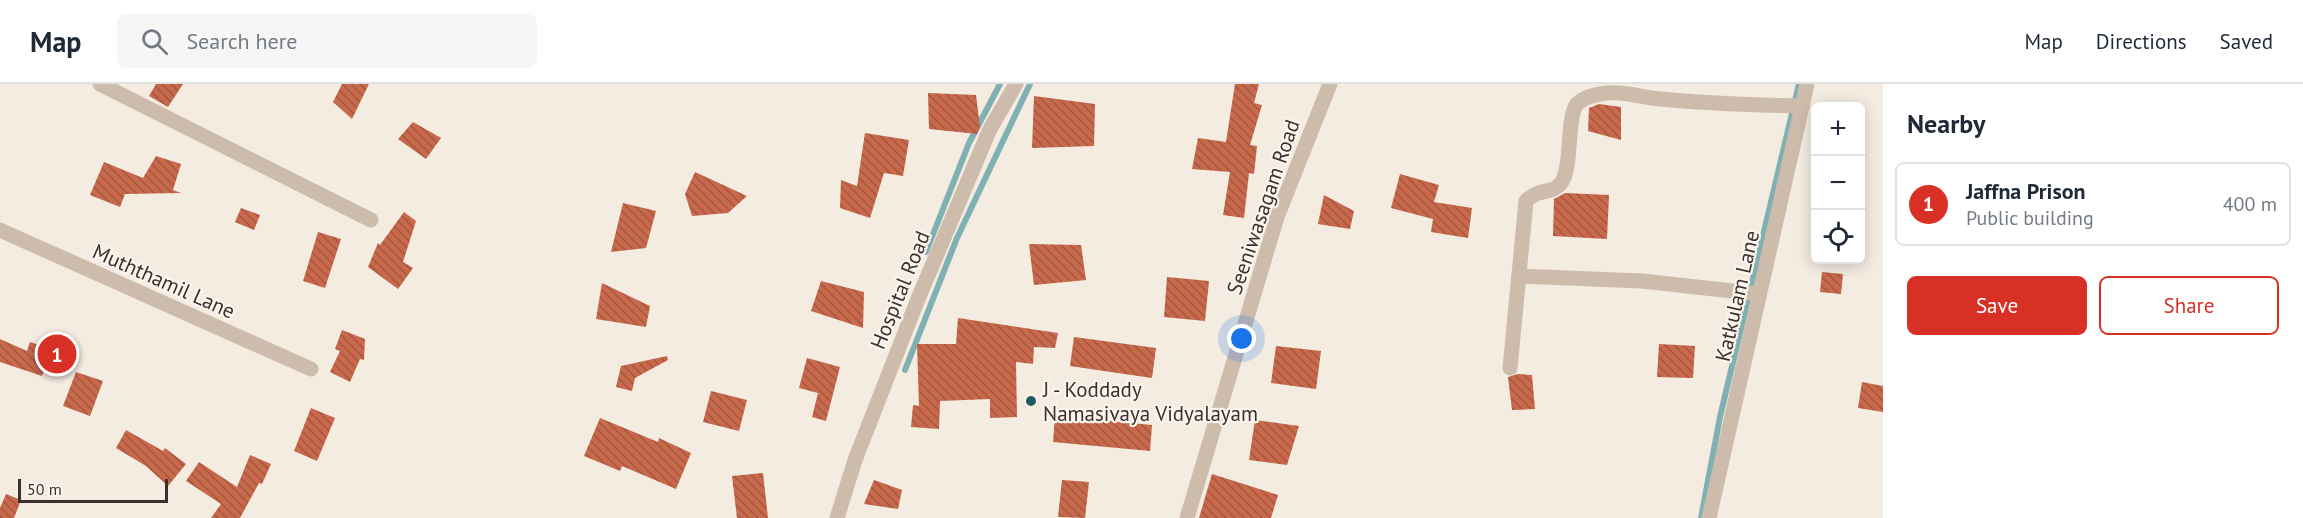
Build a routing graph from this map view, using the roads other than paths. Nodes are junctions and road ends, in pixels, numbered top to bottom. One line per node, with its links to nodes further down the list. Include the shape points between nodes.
1 (100, 84): 6 (street)
2 (1016, 84): 12 (street, Hospital Road, via 990,129 918,299 855,460)
3 (1330, 84): 13 (street, Seeniwasagam Road, via 1277,217)
4 (1807, 84): 5 (street, Katkulam Lane)
5 (1802, 106): 8 (street, via 1614,93 1579,102 1573,111 1563,180 1557,188 1534,193 1526,201); 9 (street, Katkulam Lane)
6 (371, 220)
7 (0, 230): 11 (street, Muththamil Lane)
8 (1519, 276): 9 (street, via 1642,282); 10 (street)
9 (1759, 294): 14 (street, Katkulam Lane)
10 (1510, 368)
11 (311, 369)
12 (837, 518)
13 (1186, 518)
14 (1708, 518)

